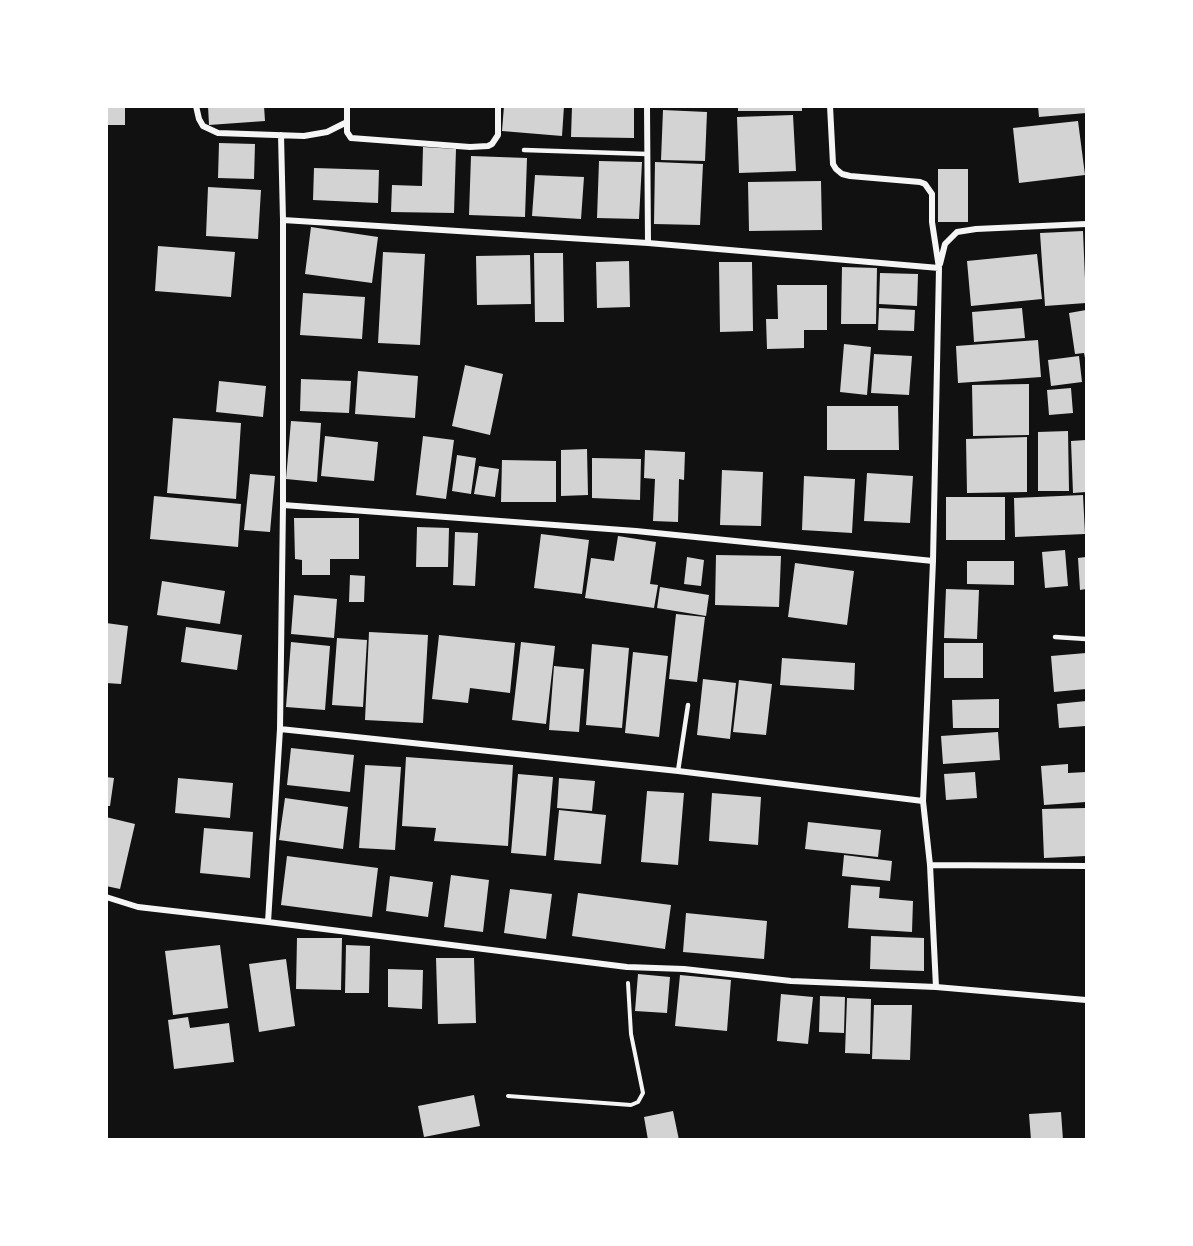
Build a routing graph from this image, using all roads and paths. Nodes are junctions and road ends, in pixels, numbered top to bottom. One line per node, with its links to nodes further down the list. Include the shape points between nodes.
1 (196, 106): 7 (street, via 203,126 218,134)
2 (347, 106): 6 (street)
3 (498, 106): 6 (street, via 498,135 488,146 351,138)
4 (647, 106): 9 (street)
5 (830, 106): 13 (street, via 833,164 842,174 920,182 929,188)
6 (347, 122): 7 (street, via 318,134)
7 (281, 135): 10 (street)
8 (524, 150): 9 (lane)
9 (647, 154): 12 (street)
10 (283, 220): 12 (street); 14 (street)
11 (1086, 225): 13 (street, via 957,232 945,244)
12 (648, 243): 13 (street)
13 (939, 268): 15 (street)
14 (283, 505): 15 (street, via 636,531); 19 (street)
15 (933, 561): 21 (street)
16 (1055, 637): 17 (lane)
17 (1086, 639)
18 (688, 705): 20 (lane)
19 (280, 729): 20 (street); 25 (street)
20 (678, 771): 21 (street)
21 (923, 801): 22 (street)
22 (930, 865): 23 (street); 27 (street)
23 (1086, 866)
24 (106, 897): 25 (street, via 138,907)
25 (268, 922): 26 (street)
26 (627, 967): 27 (street, via 792,981); 29 (path, via 630,1034 643,1093 638,1102 631,1105)
27 (936, 987): 28 (street)
28 (1086, 999)
29 (508, 1096)

